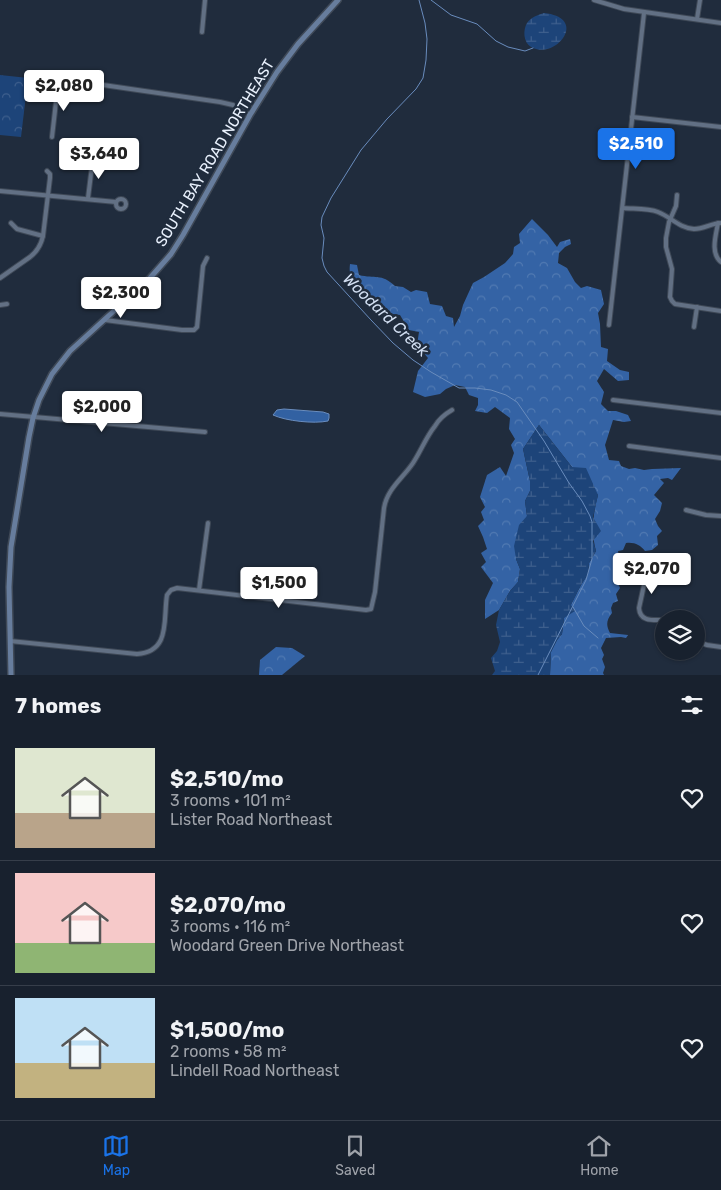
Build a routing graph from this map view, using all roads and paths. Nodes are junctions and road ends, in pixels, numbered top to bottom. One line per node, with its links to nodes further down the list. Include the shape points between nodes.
1 (205, 0): 8 (street)
2 (338, 0): 9 (street, SOUTH BAY ROAD NORTHEAST, via 290,54)
3 (594, 0): 5 (street)
4 (700, 0): 6 (street)
5 (644, 13): 6 (street); 10 (street)
6 (697, 19): 7 (street)
7 (721, 22)
8 (202, 32)
9 (250, 115): 12 (street, via 238,107 220,102 62,79 58,84); 32 (street, SOUTH BAY ROAD NORTHEAST, via 174,249 150,278)
10 (632, 118): 11 (street); 20 (street)
11 (721, 127)
12 (52, 137)
13 (93, 158): 18 (street)
14 (47, 171): 16 (street, via 50,174)
15 (0, 191): 16 (street)
16 (48, 195): 18 (street); 24 (street)
17 (677, 195): 21 (street)
18 (88, 198): 19 (street)
19 (116, 202)
20 (623, 208): 21 (street, via 654,211); 33 (street)
21 (670, 219): 23 (street, via 680,226 696,229); 30 (street, via 666,246 672,269 672,301)
22 (11, 223): 24 (street)
23 (719, 223): 26 (street, via 714,250)
24 (43, 236): 27 (street, via 34,254)
25 (206, 258): 32 (street, via 194,330)
26 (721, 262)
27 (0, 278)
28 (0, 304): 29 (street)
29 (7, 304)
30 (697, 307): 31 (street); 34 (street)
31 (721, 311)
32 (105, 320): 39 (street, SOUTH BAY ROAD NORTHEAST, via 70,351 55,370)
33 (609, 325)
34 (694, 328)
35 (613, 400): 37 (street)
36 (452, 410): 47 (street, via 434,426 388,496 371,609)
37 (721, 413)
38 (0, 414): 39 (street)
39 (33, 418): 40 (street); 49 (street, SOUTH BAY ROAD NORTHEAST, via 11,547)
40 (205, 432)
41 (629, 446): 42 (street)
42 (721, 458)
43 (686, 510): 44 (street)
44 (721, 516)
45 (208, 523): 47 (street)
46 (649, 562): 48 (street, via 639,608 640,616)
47 (199, 590): 49 (street, via 177,588 170,591 166,598 161,639 154,649 144,653)
48 (655, 619)
49 (10, 641): 52 (street, SOUTH BAY ROAD NORTHEAST)
50 (705, 644): 51 (street)
51 (721, 647)
52 (11, 675)

